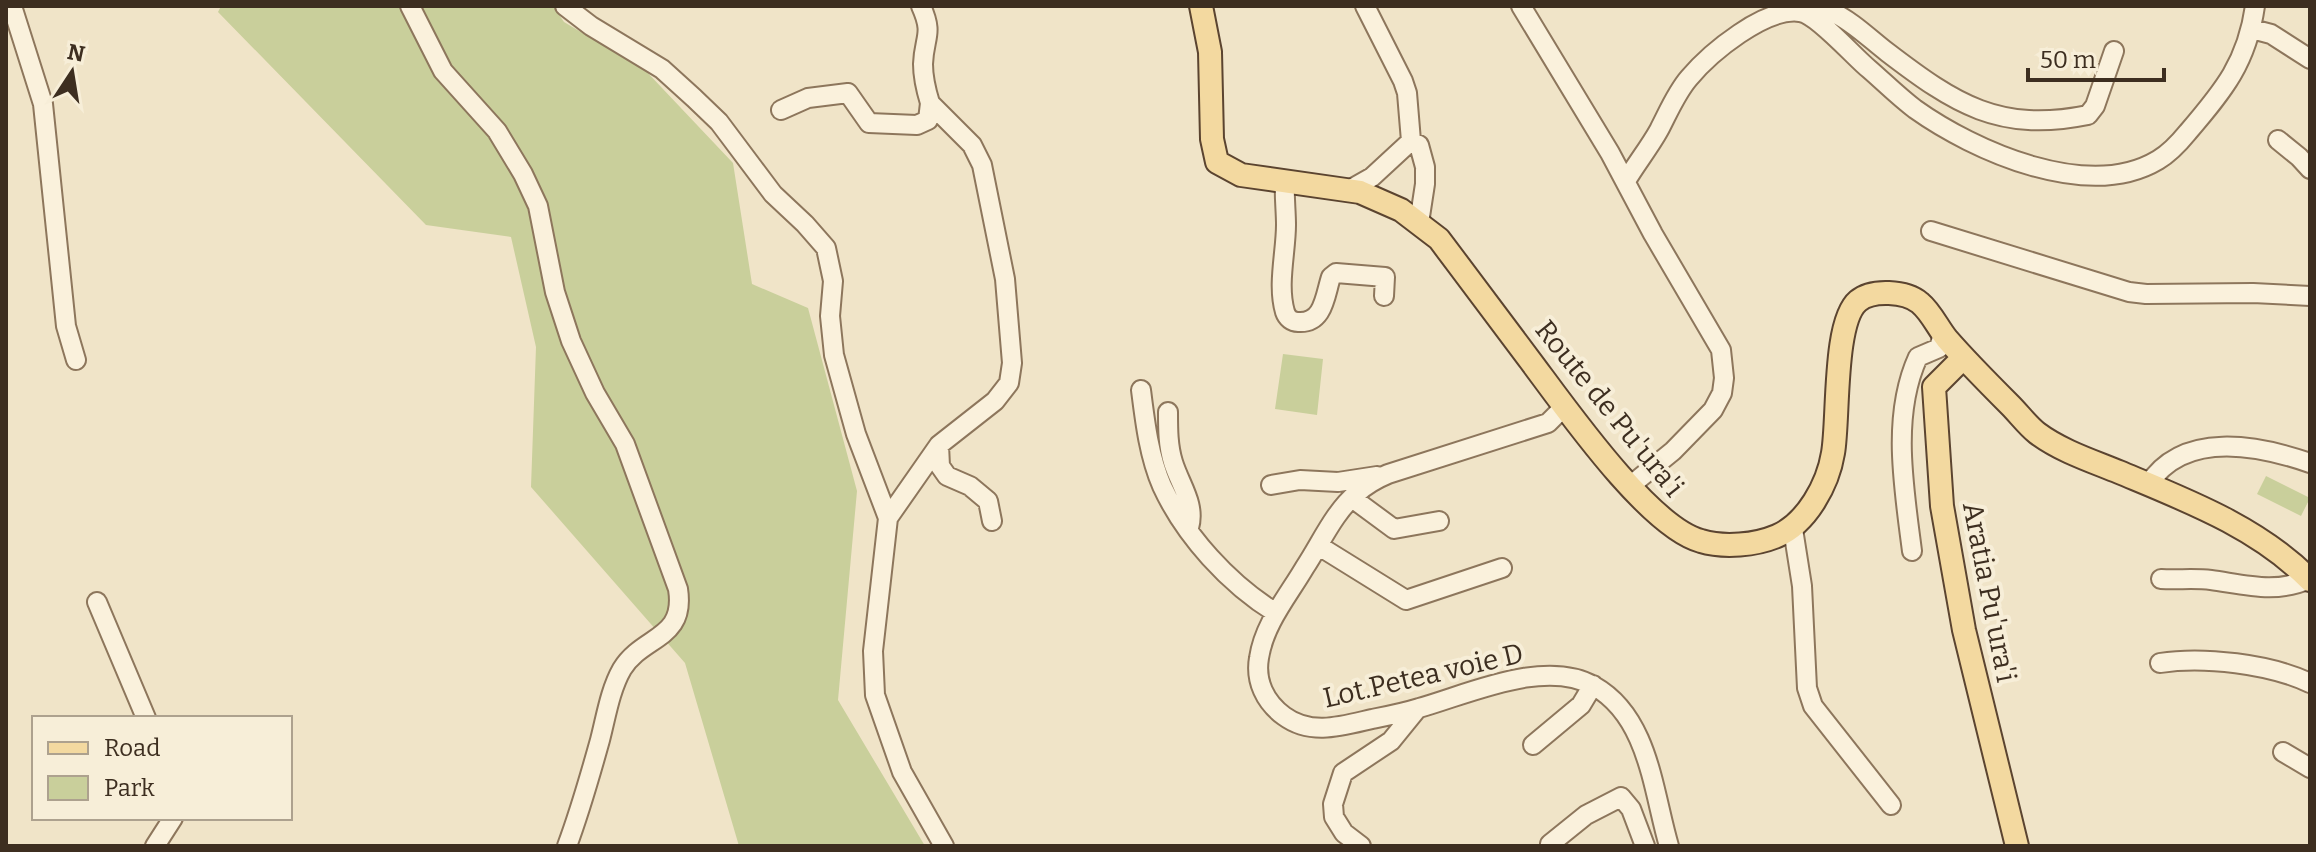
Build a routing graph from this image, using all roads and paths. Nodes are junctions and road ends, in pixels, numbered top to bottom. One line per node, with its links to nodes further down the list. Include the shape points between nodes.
1 (12, 6): 27 (street, via 43,104 66,326)
2 (410, 6): 62 (street, via 443,71 497,131 538,206 571,341 625,444 678,589 676,620 623,667 615,685)
3 (565, 6): 38 (street, via 662,69 694,98 719,122 773,194 826,248 833,281 834,355)
4 (921, 6): 13 (street, via 929,24 923,62)
5 (1201, 6): 18 (main road, Route de Pu'ura'i, via 1210,52 1217,162 1241,175)
6 (1365, 6): 16 (street, via 1403,81)
7 (1521, 6): 19 (street)
8 (2255, 6): 10 (street)
9 (1804, 9): 10 (street, via 1916,109 1970,141 2027,165 2098,176 2129,172 2174,148 2232,77); 11 (street, via 1830,11 1946,93 2003,118 2061,120 2088,115); 19 (street, via 1767,18 1744,31 1688,79)
10 (2252, 29): 12 (street, via 2271,34)
11 (2114, 51)
12 (2310, 59)
13 (930, 103): 14 (street, via 928,120 917,125 869,123 848,93 808,98); 31 (street, via 972,145 982,165 1005,279 1012,363 1009,383 995,401)
14 (781, 110)
15 (2278, 140): 17 (street)
16 (1411, 141): 20 (street, via 1372,177); 21 (street, via 1419,145 1425,167)
17 (2310, 169)
18 (1285, 181): 20 (main road, Route de Pu'ura'i); 23 (street, via 1283,296 1289,319 1307,322 1321,312 1336,273 1385,277)
19 (1626, 181): 36 (street, via 1721,350 1724,378 1713,410)
20 (1349, 190): 21 (main road, Route de Pu'ura'i, via 1401,210)
21 (1419, 223): 29 (main road, Route de Pu'ura'i, via 1439,239)
22 (1931, 231): 24 (street, via 2129,292)
23 (1384, 296)
24 (2310, 296)
25 (1943, 334): 26 (main road); 42 (main road, via 1920,303 1904,295 1876,294 1858,300 1840,359 1830,464 1813,502); 44 (street, via 1939,348 1918,357 1909,377 1902,426)
26 (1963, 358): 35 (main road, via 2038,433); 67 (main road, Aratia Pu'ura'i, via 1934,387 1942,506 1964,630)
27 (76, 360)
28 (1141, 390): 41 (street, via 1162,484)
29 (1564, 407): 33 (street, Lot.Petea voie D, via 1548,423 1525,432); 36 (main road, Route de Pu'ura'i)
30 (1168, 412): 41 (street, via 1172,460 1191,512)
31 (939, 445): 38 (street); 39 (street, via 940,466 988,501)
32 (2309, 466): 35 (street, via 2258,449 2201,448 2161,467)
33 (1388, 474): 34 (street); 37 (street, Lot.Petea voie D)
34 (1271, 485)
35 (2148, 485): 47 (main road, via 2233,522)
36 (1630, 486): 42 (main road, Route de Pu'ura'i, via 1665,522 1700,541 1735,545)
37 (1352, 498): 40 (street, via 1394,529); 43 (street, Lot.Petea voie D)
38 (888, 518): 63 (street, via 873,651 875,695 902,772)
39 (992, 521)
40 (1439, 521)
41 (1189, 528): 49 (street, via 1236,582)
42 (1793, 529): 58 (street, via 1813,706)
43 (1319, 546): 45 (street, via 1406,600); 49 (street, Lot.Petea voie D)
44 (1912, 551)
45 (1502, 568)
46 (2161, 579): 47 (street, via 2252,588)
47 (2310, 579)
48 (97, 602): 54 (street)
49 (1276, 613): 53 (street, Lot.Petea voie D, via 1264,639 1258,674 1262,691 1284,716 1318,729)
50 (2160, 663): 51 (street, via 2189,659 2239,664)
51 (2310, 683)
52 (1593, 685): 53 (street, Lot.Petea voie D, via 1533,676); 55 (street, via 1581,705); 66 (street, via 1618,704 1640,741)
53 (1417, 709): 64 (street, via 1391,741 1343,773 1334,817)
54 (145, 716)
55 (1533, 745)
56 (2283, 752): 57 (street)
57 (2310, 768)
58 (1891, 805)
59 (172, 820): 61 (street)
60 (1550, 844): 65 (street, via 1586,815 1621,797)
61 (155, 846)
62 (567, 846)
63 (944, 846)
64 (1361, 846)
65 (1645, 846)
66 (1669, 846)
67 (2017, 846)

